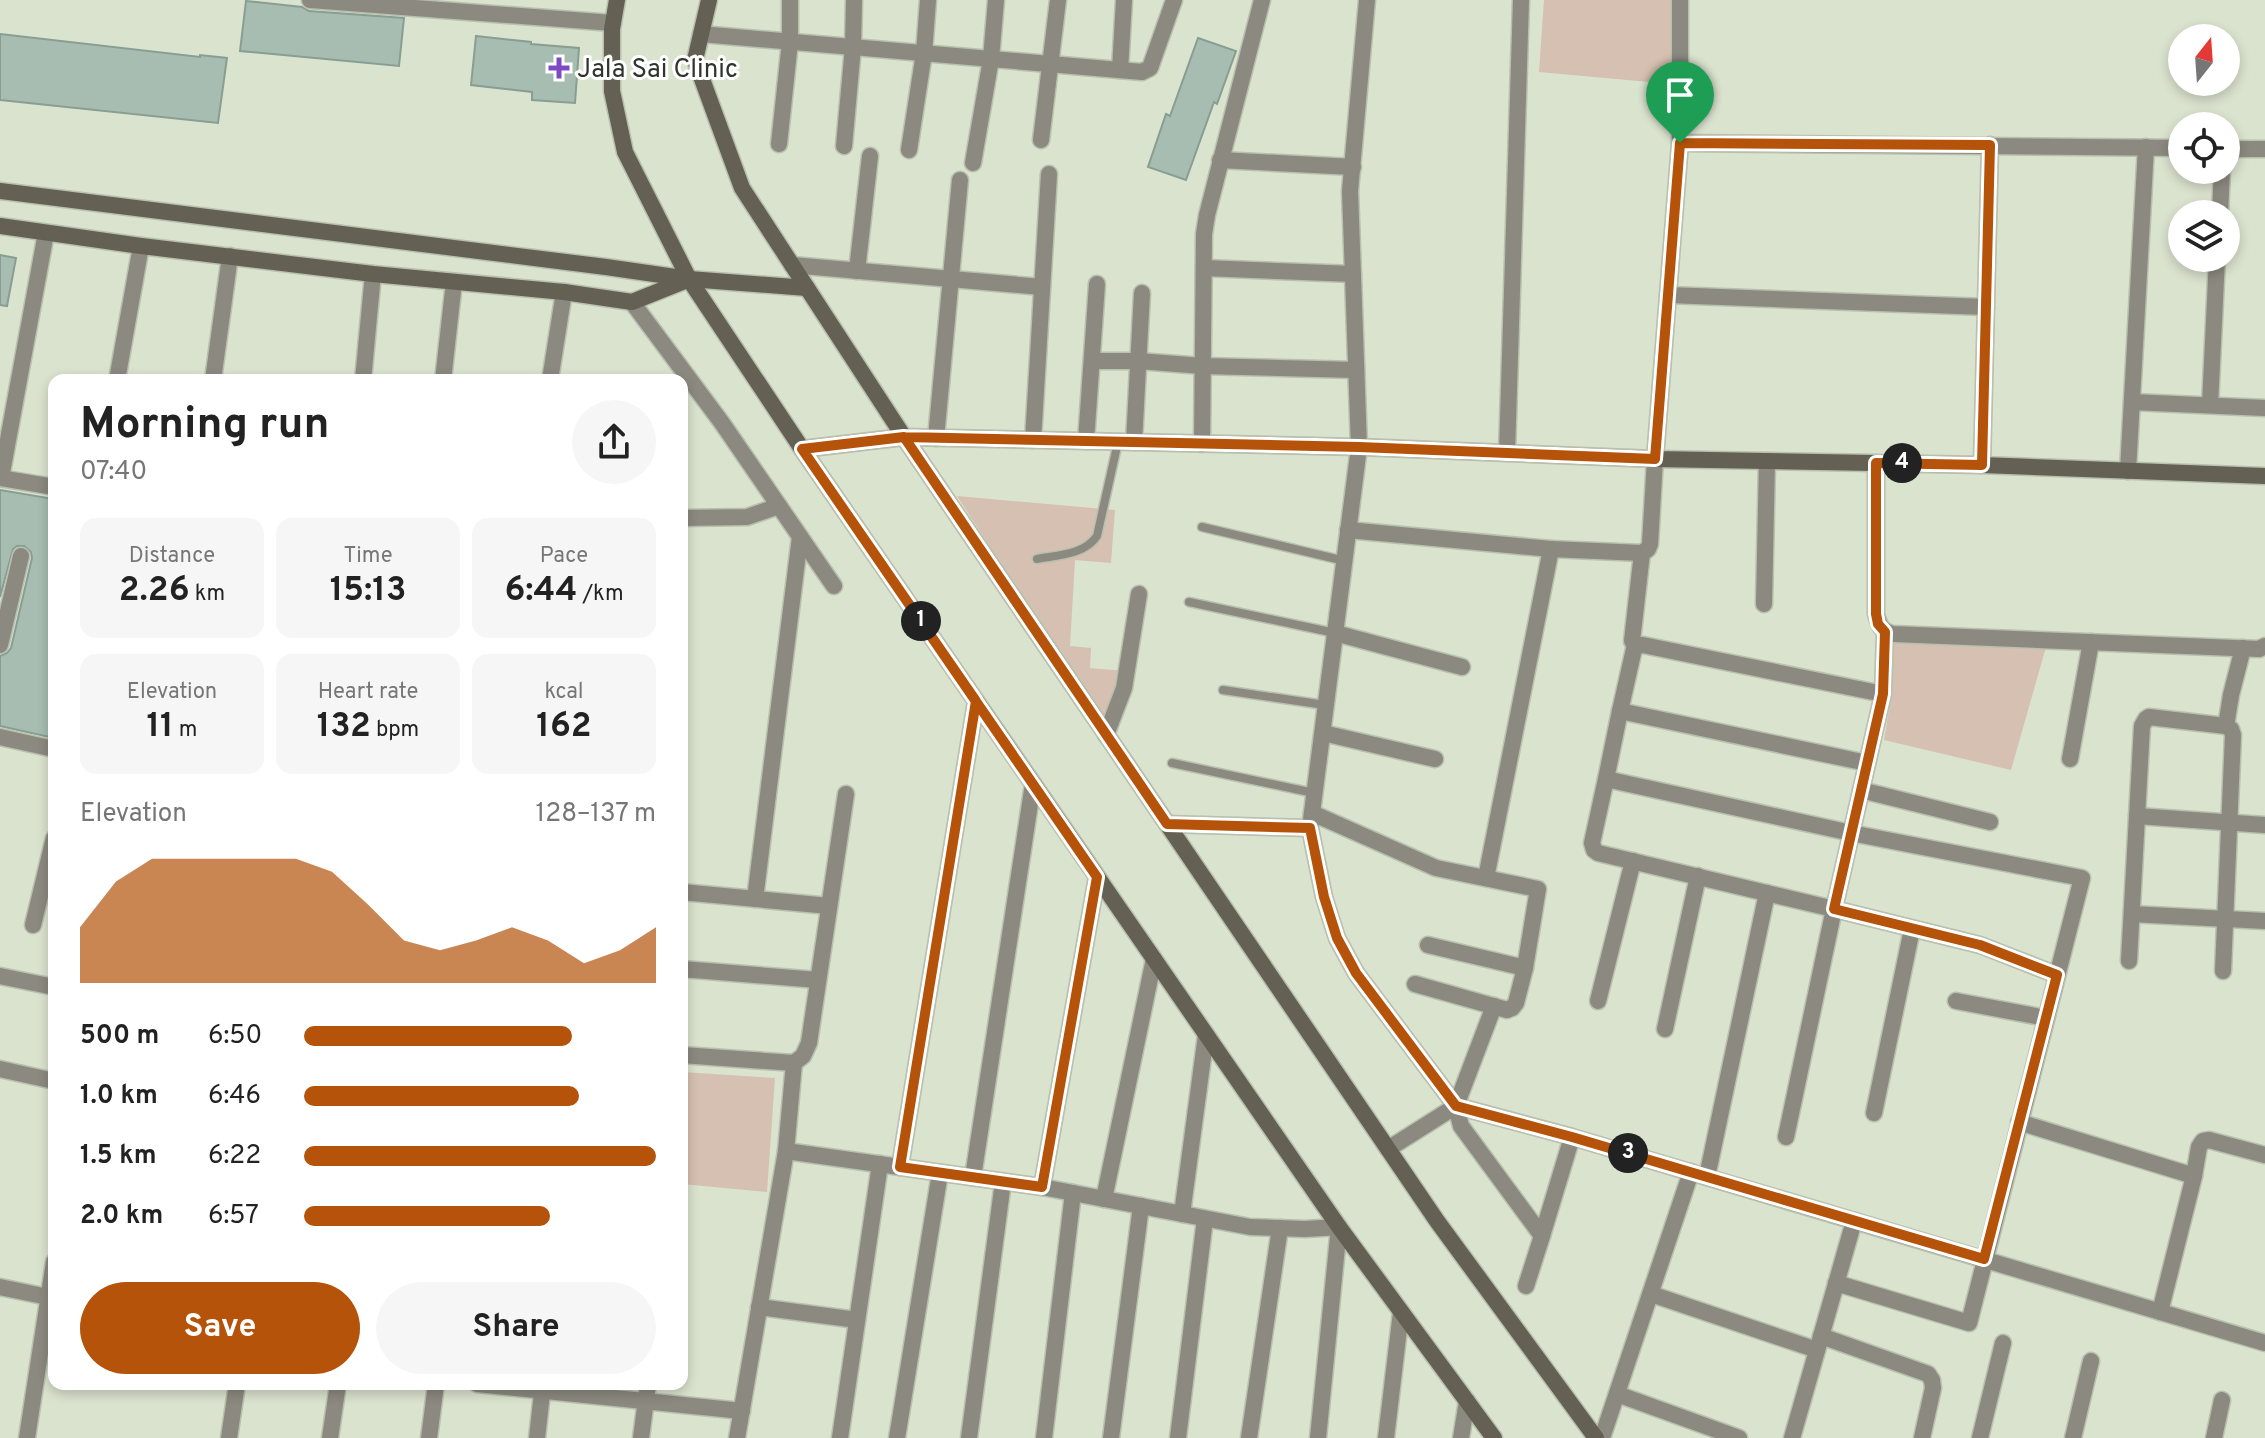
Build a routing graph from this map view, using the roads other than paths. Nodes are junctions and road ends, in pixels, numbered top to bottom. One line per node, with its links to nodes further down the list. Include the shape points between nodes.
1 (310, 0): 15 (street)
2 (617, 0): 15 (street)
3 (709, 0): 16 (street)
4 (790, 0): 17 (street)
5 (854, 0): 18 (street)
6 (928, 0): 19 (street)
7 (996, 0): 20 (street)
8 (1058, 0): 21 (street)
9 (1124, 0): 22 (street)
10 (1174, 0): 22 (street, via 1150,68)
11 (1262, 0): 34 (street)
12 (1367, 0): 36 (street)
13 (1521, 0): 83 (street)
14 (1680, 0): 24 (street)
15 (613, 23): 50 (street, via 612,91 625,152)
16 (701, 34): 17 (street); 44 (street, via 695,60 742,188)
17 (790, 42): 18 (street); 25 (street)
18 (853, 47): 19 (street); 27 (street)
19 (924, 53): 20 (street); 32 (street)
20 (991, 59): 21 (street); 35 (street)
21 (1051, 64): 22 (street); 23 (street)
22 (1120, 70)
23 (1041, 140)
24 (1680, 143): 26 (street); 58 (street)
25 (779, 144)
26 (1990, 145): 28 (street); 60 (street)
27 (844, 146)
28 (2146, 147): 29 (street); 72 (street)
29 (2168, 148)
30 (2240, 149): 31 (street)
31 (2265, 149)
32 (909, 150)
33 (870, 156): 46 (street)
34 (1220, 160): 36 (street); 45 (street, via 1204,234)
35 (973, 163)
36 (1353, 167): 49 (street)
37 (1049, 174): 54 (street)
38 (960, 180): 51 (street)
39 (0, 191): 50 (street)
40 (0, 226): 41 (street)
41 (46, 233): 42 (street); 90 (street)
42 (141, 246): 43 (street); 65 (street)
43 (230, 256): 48 (street); 66 (street)
44 (792, 265): 46 (street); 55 (street)
45 (1204, 268): 49 (street); 63 (street)
46 (857, 271): 51 (street)
47 (2216, 272): 73 (street)
48 (373, 274): 52 (street); 67 (street)
49 (1353, 274): 64 (street)
50 (689, 279): 55 (street); 59 (street); 82 (street)
51 (951, 280): 54 (street); 76 (street)
52 (454, 282): 56 (street); 68 (street)
53 (1097, 284): 61 (street)
54 (1042, 287): 77 (street)
55 (807, 288): 75 (street)
56 (564, 292): 59 (street); 69 (street)
57 (1142, 293): 62 (street)
58 (1668, 295): 60 (street); 84 (street)
59 (632, 302): 70 (street)
60 (1986, 307): 87 (street)
61 (1092, 361): 62 (street); 78 (street)
62 (1138, 361): 63 (street); 79 (street)
63 (1203, 366): 64 (street); 80 (street)
64 (1356, 370): 81 (street)
65 (118, 374)
66 (214, 374)
67 (364, 374)
68 (444, 374)
69 (551, 374)
70 (686, 374)
71 (688, 377): 92 (street)
72 (2132, 402): 73 (street); 88 (street)
73 (2210, 405): 74 (street)
74 (2265, 408)
75 (904, 437): 76 (street); 82 (street); 121 (street)
76 (936, 438): 77 (street)
77 (1033, 440): 78 (street)
78 (1086, 441): 79 (street)
79 (1126, 442): 80 (street); 100 (lane, via 1090,546)
80 (1202, 444): 81 (street)
81 (1359, 447): 83 (street); 95 (street)
82 (802, 449): 116 (street)
83 (1507, 453): 84 (street)
84 (1655, 459): 85 (street); 98 (street, via 1650,544)
85 (1767, 461): 86 (street); 105 (street)
86 (1876, 463): 87 (street); 106 (street, via 1876,614)
87 (1982, 465): 88 (street)
88 (2128, 471): 89 (street)
89 (2265, 476)
90 (0, 478): 91 (street)
91 (48, 486)
92 (779, 506): 93 (street, via 747,517); 96 (street)
93 (688, 518)
94 (1202, 527): 101 (lane)
95 (1348, 530): 97 (street); 101 (street)
96 (800, 537): 102 (street); 147 (street)
97 (1551, 549): 98 (street); 144 (street)
98 (1642, 553): 108 (street)
99 (21, 556): 110 (street)
100 (1037, 559)
101 (1345, 561): 107 (street)
102 (834, 586)
103 (1139, 594): 121 (street, via 1124,688)
104 (1189, 602): 107 (lane)
105 (1764, 604)
106 (1885, 632): 109 (street); 115 (street)
107 (1335, 633): 113 (street); 117 (street)
108 (1632, 641)
109 (2091, 642): 112 (street); 125 (street)
110 (0, 645)
111 (2265, 646): 112 (street)
112 (2243, 648): 119 (street)
113 (1462, 667)
114 (1223, 690): 117 (lane)
115 (1883, 694): 118 (street, via 1643,645 1634,649); 127 (street)
116 (976, 701): 129 (street); 185 (street)
117 (1326, 705): 120 (street)
118 (1620, 711): 127 (street); 128 (street)
119 (2226, 726): 133 (street, via 2146,719); 136 (street, via 2233,735)
120 (1323, 733): 124 (street); 131 (street)
121 (1106, 735): 137 (street)
122 (0, 737): 123 (street)
123 (48, 748)
124 (1435, 759)
125 (2070, 759)
126 (1172, 763): 131 (lane)
127 (1867, 763): 130 (street)
128 (1606, 779): 139 (street); 140 (street, via 1594,850)
129 (1033, 784): 143 (street); 189 (street)
130 (1861, 790): 135 (street); 139 (street)
131 (1315, 793): 134 (street)
132 (846, 794): 148 (street)
133 (2137, 816): 136 (street); 150 (street)
134 (1311, 820): 137 (street); 144 (street, via 1436,868); 176 (street, via 1337,938 1356,973)
135 (1990, 822)
136 (2229, 823): 138 (street); 151 (street)
137 (1167, 824): 181 (street)
138 (2265, 825)
139 (1851, 833): 149 (street); 161 (street, via 2082,878)
140 (1633, 861): 142 (street); 166 (street)
141 (48, 863): 153 (street)
142 (1698, 876): 146 (street); 170 (street)
143 (1097, 877): 156 (street); 191 (street)
144 (1486, 878): 158 (street, via 1538,889)
145 (688, 893): 147 (street)
146 (1767, 893): 149 (street); 187 (street)
147 (755, 899): 148 (street)
148 (829, 906): 163 (street)
149 (1834, 909): 154 (street); 180 (street)
150 (2132, 914): 151 (street); 157 (street)
151 (2225, 918): 152 (street); 160 (street)
152 (2265, 921)
153 (33, 925)
154 (1912, 929): 161 (street, via 1980,945); 177 (street)
155 (1428, 945): 158 (street)
156 (1154, 959): 171 (street); 193 (street)
157 (2129, 961)
158 (1525, 968): 168 (street, via 1512,1008)
159 (688, 969): 163 (street)
160 (2223, 971)
161 (2057, 975): 169 (street)
162 (0, 976): 165 (street)
163 (818, 980): 173 (street, via 809,1043)
164 (1415, 984): 168 (street)
165 (48, 986)
166 (1598, 1001)
167 (1956, 1001): 169 (street)
168 (1494, 1006): 176 (street)
169 (2046, 1018): 178 (street)
170 (1665, 1029)
171 (1206, 1035): 195 (street); 198 (street)
172 (688, 1055): 173 (street)
173 (794, 1063): 182 (street)
174 (0, 1069): 175 (street)
175 (48, 1080)
176 (1456, 1106): 179 (street); 181 (street); 200 (street, via 1461,1126)
177 (1874, 1113)
178 (2019, 1122): 188 (street); 201 (street)
179 (1572, 1137): 187 (street); 200 (street)
180 (1786, 1137)
181 (1388, 1149): 243 (street)
182 (786, 1151): 184 (street); 207 (street)
183 (2265, 1155): 188 (street, via 2203,1141)
184 (880, 1164): 185 (street); 210 (street)
185 (900, 1167): 186 (street)
186 (940, 1173): 189 (street); 233 (street)
187 (1699, 1175): 197 (street); 205 (street)
188 (2194, 1176): 209 (street)
189 (973, 1177): 190 (street)
190 (1003, 1182): 191 (street); 234 (street)
191 (1042, 1187): 192 (street)
192 (1073, 1193): 193 (street); 235 (street)
193 (1104, 1199): 194 (street)
194 (1141, 1206): 195 (street); 236 (street)
195 (1182, 1214): 196 (street)
196 (1205, 1219): 199 (street); 237 (street)
197 (1854, 1221): 201 (street); 202 (street)
198 (1339, 1227): 199 (street); 208 (street); 239 (street)
199 (1280, 1228): 238 (street)
200 (1542, 1236): 203 (street)
201 (1984, 1259): 202 (street, via 1969,1323); 209 (street)
202 (1836, 1283): 211 (street)
203 (1526, 1286)
204 (0, 1287): 206 (street)
205 (1651, 1294): 211 (street); 221 (street)
206 (48, 1297): 225 (street)
207 (759, 1307): 210 (street); 224 (street)
208 (1401, 1312): 223 (street); 240 (street)
209 (2160, 1312): 213 (street)
210 (857, 1320): 232 (street)
211 (1819, 1343): 245 (street); 246 (street, via 1928,1374 1933,1388)
212 (2003, 1343): 247 (street)
213 (2265, 1343)
214 (2091, 1361): 248 (street)
215 (236, 1390): 226 (street)
216 (337, 1390): 227 (street)
217 (435, 1390): 228 (street)
218 (543, 1390): 229 (street)
219 (605, 1390): 220 (street)
220 (647, 1392): 224 (street); 230 (street)
221 (1617, 1394): 243 (street); 244 (street)
222 (2222, 1400): 249 (street)
223 (1467, 1401): 241 (street); 242 (street)
224 (742, 1411): 231 (street)
225 (27, 1438)
226 (229, 1438)
227 (330, 1438)
228 (429, 1438)
229 (537, 1438)
230 (641, 1438)
231 (737, 1438)
232 (840, 1438)
233 (897, 1438)
234 (969, 1438)
235 (1044, 1438)
236 (1111, 1438)
237 (1178, 1438)
238 (1249, 1438)
239 (1318, 1438)
240 (1386, 1438)
241 (1461, 1438)
242 (1494, 1438)
243 (1599, 1438)
244 (1739, 1438)
245 (1792, 1438)
246 (1922, 1438)
247 (1980, 1438)
248 (2073, 1438)
249 (2214, 1438)

